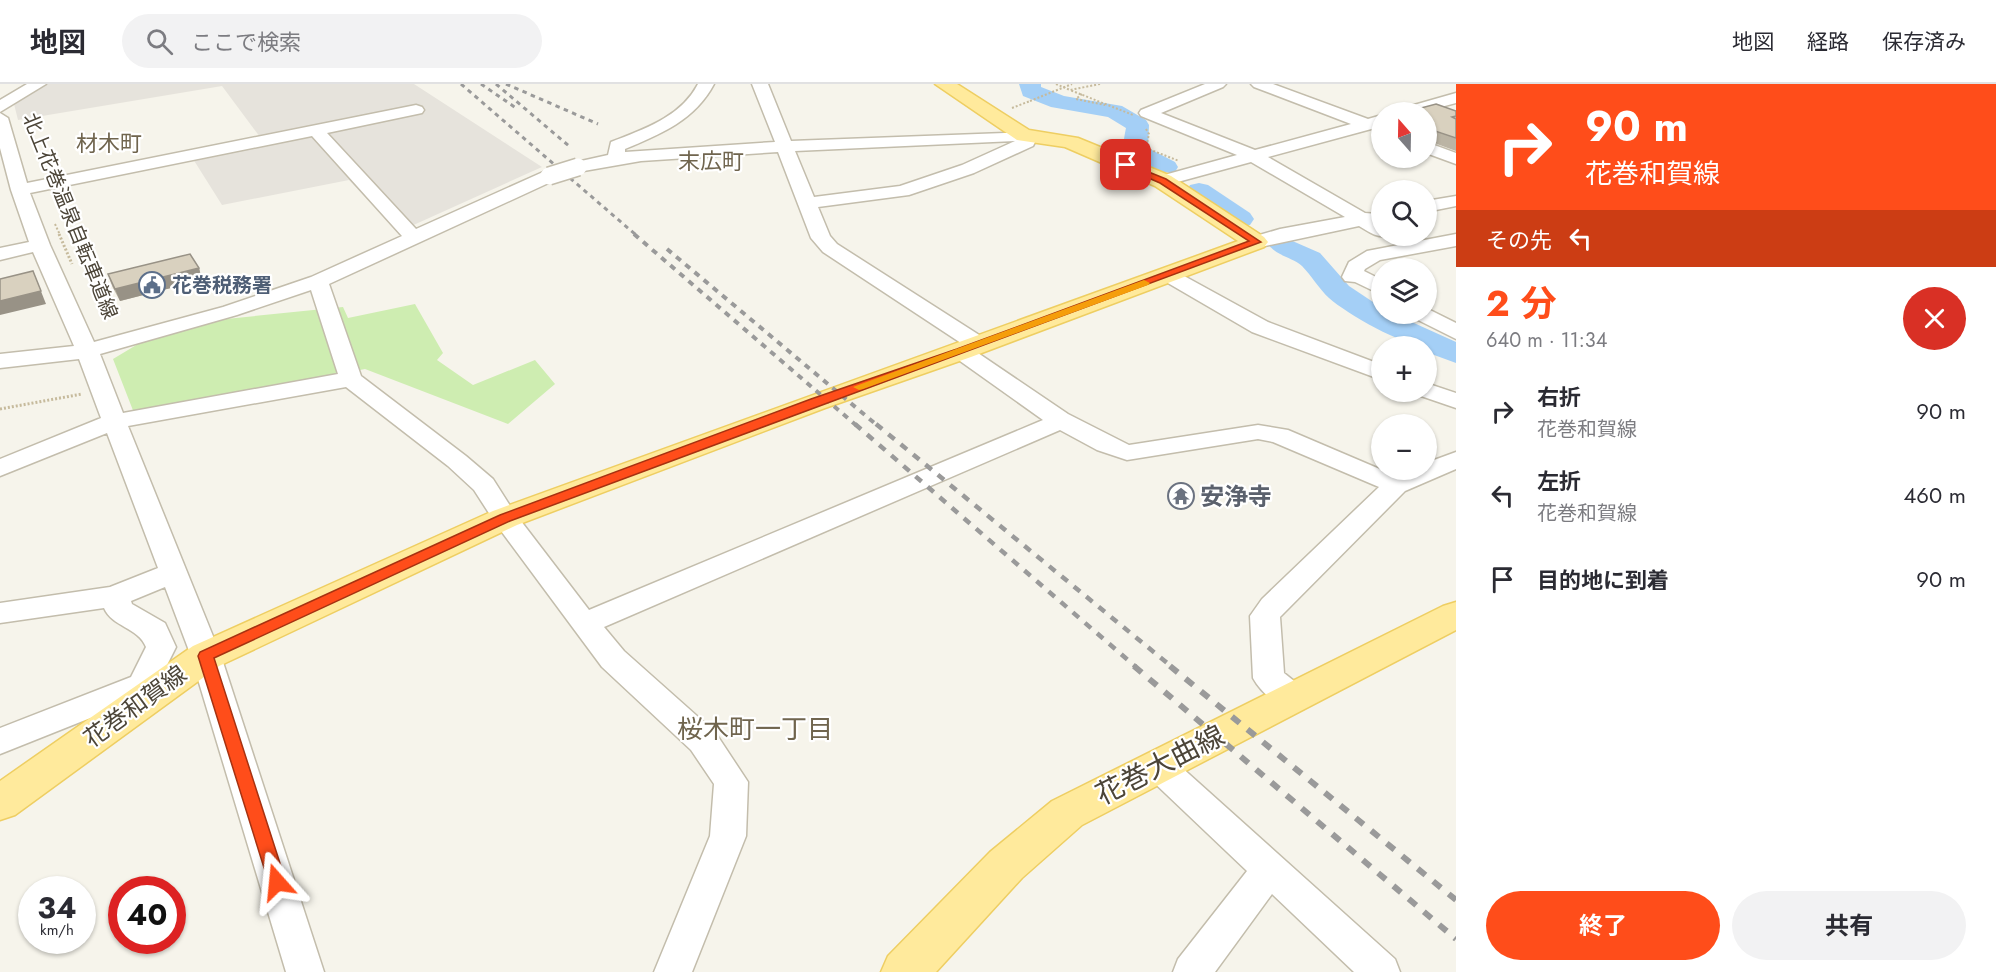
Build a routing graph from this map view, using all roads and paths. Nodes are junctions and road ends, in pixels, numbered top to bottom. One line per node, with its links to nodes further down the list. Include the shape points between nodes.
1 (38, 84): 16 (street)
2 (706, 84): 29 (street, via 699,99 686,112 618,146)
3 (760, 84): 25 (street)
4 (944, 84): 24 (main road)
5 (1056, 84): 10 (path)
6 (1072, 84): 13 (path, bridge)
7 (1100, 84): 10 (path)
8 (1218, 84): 27 (street, via 1147,113)
9 (1259, 84): 21 (street)
10 (1070, 90): 11 (path)
11 (1083, 94): 15 (path); 15 (path, via 1076,99)
12 (1456, 98): 14 (street)
13 (1030, 101)
14 (1437, 103)
15 (1110, 106): 18 (path)
16 (0, 107)
17 (416, 110): 23 (street)
18 (1136, 117)
19 (0, 118): 31 (street)
20 (1142, 122): 30 (path, via 1149,134 1146,148 1160,152)
21 (1371, 123)
22 (1371, 126): 27 (street)
23 (316, 130): 31 (street); 37 (street)
24 (1024, 136): 25 (street); 30 (main road, via 1071,142); 33 (street, via 1027,142 939,181 880,195)
25 (783, 146): 29 (street); 33 (street)
26 (1437, 151): 28 (street)
27 (1254, 156): 30 (street); 35 (street)
28 (1453, 156)
29 (617, 158): 37 (street, bridge, via 549,176)
30 (1173, 172): 39 (main road)
31 (30, 189): 40 (street); 44 (path, 北上花巻温泉自転車道線)
32 (1456, 201): 34 (street)
33 (807, 203): 50 (street, via 821,238 830,248)
34 (1437, 205)
35 (1371, 217)
36 (1371, 218): 39 (street)
37 (413, 237): 46 (street)
38 (1456, 240): 42 (street)
39 (1257, 242): 45 (main road, 花巻和賀線)
40 (40, 245): 43 (street); 51 (street)
41 (1408, 246): 42 (street)
42 (1411, 248): 47 (street, via 1374,255 1356,266 1353,275)
43 (0, 254)
44 (76, 273)
45 (1168, 275): 50 (main road, 花巻和賀線); 53 (street, via 1260,327)
46 (318, 281): 51 (street, via 230,311); 54 (street)
47 (1371, 284)
48 (1437, 321): 49 (street)
49 (1456, 332)
50 (970, 348): 59 (street); 64 (main road, 花巻和賀線)
51 (87, 351): 52 (street); 60 (street)
52 (0, 361)
53 (1371, 369)
54 (351, 379): 60 (street); 64 (street, via 457,461 483,485)
55 (86, 393): 58 (path)
56 (1437, 394): 57 (street)
57 (1456, 401)
58 (0, 409)
59 (1063, 420): 63 (street, via 1127,453 1234,434 1279,435); 69 (street)
60 (116, 421): 62 (street); 65 (street)
61 (1456, 460): 63 (street)
62 (0, 468)
63 (1396, 485): 71 (street, via 1265,616 1269,678)
64 (505, 518): 69 (street); 70 (main road, 花巻和賀線)
65 (174, 572): 66 (street); 70 (street)
66 (115, 596): 67 (street); 72 (street, via 119,610 154,630 161,647 142,685)
67 (0, 613)
68 (1456, 615): 71 (main road, 花巻大曲線)
69 (584, 624): 76 (street, via 613,659 703,741 731,782 728,836)
70 (206, 656): 74 (main road, 花巻和賀線); 77 (street)
71 (1293, 697): 73 (main road, 花巻大曲線)
72 (0, 741)
73 (1158, 766): 75 (street); 78 (main road, 花巻大曲線, via 1067,813 1006,865)
74 (0, 803)
75 (1270, 868): 79 (street); 80 (street)
76 (667, 969)
77 (305, 972)
78 (905, 972)
79 (1192, 972)
80 (1381, 972)

